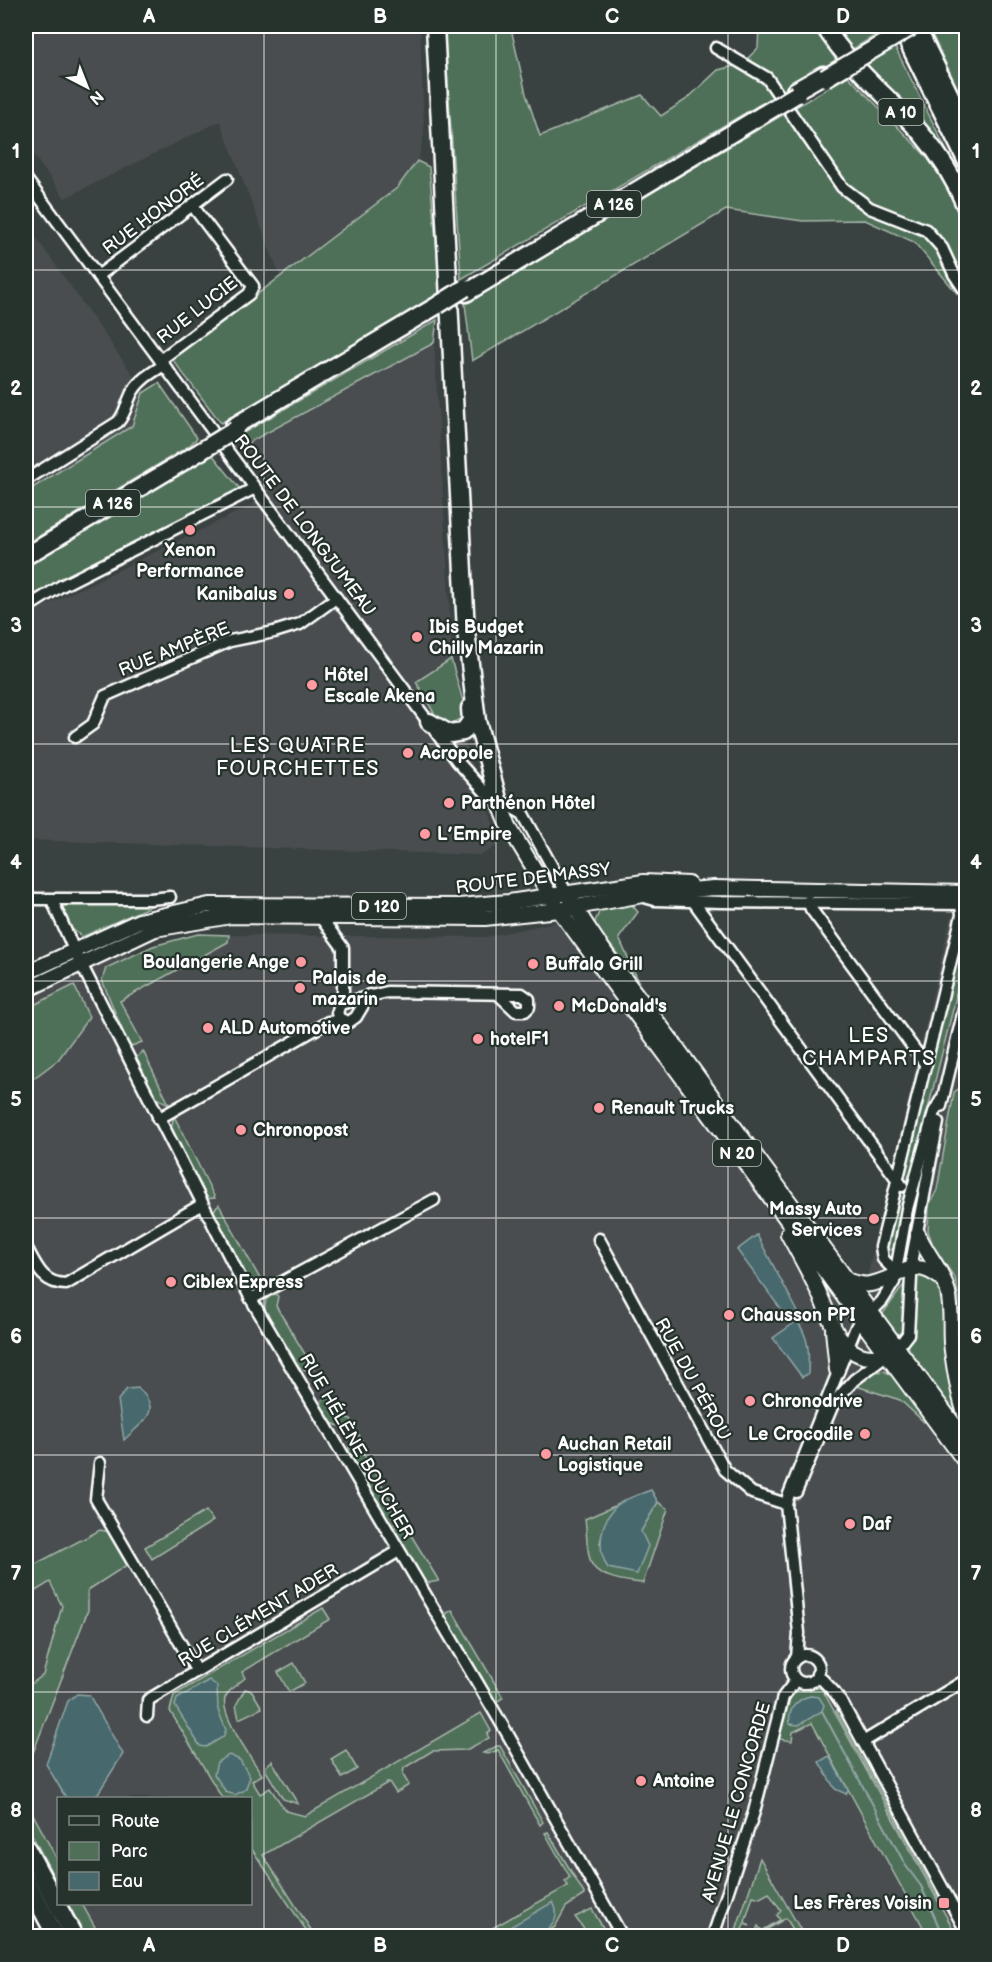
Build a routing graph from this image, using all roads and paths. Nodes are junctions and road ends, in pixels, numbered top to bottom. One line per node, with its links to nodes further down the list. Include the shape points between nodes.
1 (435, 26): 22 (highway, via 458,493)
2 (824, 26): 13 (highway, A 10, via 842,52 939,156)
3 (900, 26): 9 (highway)
4 (905, 26): 7 (highway, A 126, bridge)
5 (915, 26): 7 (highway, A 126, bridge); 8 (highway)
6 (716, 48): 15 (street, via 767,78 842,187 870,208 926,230 942,248)
7 (824, 76): 19 (highway, A 126, bridge)
8 (966, 128)
9 (966, 160)
10 (26, 179): 14 (street, ROUTE DE LONGJUMEAU)
11 (227, 179): 12 (street, RUE HONORÉ)
12 (192, 205): 14 (street, RUE HONORÉ); 16 (street, RUE LUCIE, via 253,286 249,294)
13 (966, 207)
14 (98, 276): 16 (street, ROUTE DE LONGJUMEAU)
15 (966, 292)
16 (162, 362): 17 (street, RUE LUCIE, via 133,391 118,422); 18 (street, ROUTE DE LONGJUMEAU)
17 (26, 480)
18 (255, 488): 20 (street, ROUTE DE LONGJUMEAU); 21 (street, via 61,586)
19 (26, 554)
20 (336, 598): 23 (street, ROUTE DE LONGJUMEAU); 24 (street, RUE AMPÈRE, via 300,624 230,641 105,696 93,724)
21 (26, 608)
22 (474, 699): 23 (highway, via 471,721 463,732 450,734); 25 (highway, N 20)
23 (429, 722): 25 (street, ROUTE DE LONGJUMEAU, via 476,784)
24 (75, 737)
25 (498, 800): 27 (street, N 20, via 523,813); 28 (main road, ROUTE DE LONGJUMEAU / N 20, via 503,816)
26 (714, 888): 27 (main road, ROUTE DE MASSY / D 120, via 644,882); 29 (main road, ROUTE DE MASSY / D 120); 31 (main road, D 120, via 923,887)
27 (566, 892): 28 (main road, ROUTE DE MASSY / D 120); 36 (main road, N 20)
28 (548, 894): 37 (main road, N 20); 39 (main road, ROUTE DE MASSY / D 120, via 459,906 209,905 139,921)
29 (640, 896): 34 (street, ROUTE DE MASSY); 36 (main road, ROUTE DE MASSY / D 120)
30 (170, 897): 33 (street)
31 (964, 897): 35 (street, ROUTE DE MASSY); 53 (street)
32 (26, 899): 33 (street)
33 (52, 900): 39 (street)
34 (693, 901): 35 (street, ROUTE DE MASSY); 56 (street)
35 (808, 901): 53 (street)
36 (575, 907): 37 (main road, ROUTE DE MASSY / D 120); 46 (main road, N 20)
37 (559, 910): 38 (main road, ROUTE DE MASSY / D 120, via 485,918); 46 (main road, N 20)
38 (321, 918): 39 (main road, ROUTE DE MASSY / D 120, via 231,916 196,920 155,929); 49 (street, via 343,948)
39 (77, 957): 40 (main road, ROUTE DE MASSY / D 120); 42 (main road, ROUTE DE MASSY / D 120); 55 (street, RUE HÉLÈNE BOUCHER)
40 (26, 974)
41 (966, 975): 47 (street)
42 (26, 990)
43 (498, 994): 44 (street); 45 (street); 48 (street)
44 (519, 994): 48 (street); 48 (street, via 529,999 527,1010 516,1011)
45 (369, 995): 49 (street); 50 (street)
46 (631, 996): 61 (main road, N 20); 67 (main road, N 20)
47 (966, 1001): 54 (street)
48 (512, 1004)
49 (343, 1005): 50 (street, via 354,1004); 51 (street); 52 (street)
50 (358, 1011): 51 (street, via 351,1021)
51 (343, 1021): 52 (street)
52 (328, 1022): 55 (street)
53 (926, 1065): 56 (street)
54 (941, 1100): 57 (street, via 934,1112); 59 (street)
55 (158, 1119): 60 (street, RUE HÉLÈNE BOUCHER)
56 (898, 1184): 57 (street); 66 (street, via 881,1246 883,1259)
57 (912, 1192): 59 (street); 66 (street)
58 (434, 1200): 69 (street)
59 (922, 1203): 62 (street)
60 (201, 1205): 64 (street, via 66,1284 50,1282 41,1274); 69 (street, RUE HÉLÈNE BOUCHER)
61 (779, 1210): 70 (main road, N 20); 71 (main road)
62 (918, 1234): 65 (street); 68 (main road)
63 (599, 1239): 79 (street, RUE DU PÉROU, via 725,1470 752,1493)
64 (26, 1246)
65 (911, 1268): 66 (main road); 68 (main road, via 928,1269); 73 (street, via 909,1329)
66 (896, 1272): 67 (main road, via 868,1285); 70 (street, via 889,1292)
67 (847, 1281): 70 (main road, N 20)
68 (945, 1281): 75 (main road, via 959,1398)
69 (250, 1299): 80 (street, RUE HÉLÈNE BOUCHER)
70 (866, 1316): 72 (street); 73 (main road, N 20)
71 (833, 1330): 72 (main road); 74 (main road)
72 (846, 1347): 73 (main road, via 869,1357); 74 (street)
73 (892, 1351): 76 (main road, N 20); 78 (main road, N 20); 79 (street, via 854,1380 834,1402)
74 (837, 1370): 79 (street)
75 (966, 1417)
76 (966, 1441)
77 (100, 1463): 84 (street, via 96,1499)
78 (966, 1463)
79 (787, 1506): 81 (street)
80 (399, 1551): 84 (street, RUE CLÉMENT ADER); 97 (street, RUE HÉLÈNE BOUCHER)
81 (799, 1633): 82 (street); 83 (street)
82 (810, 1656): 83 (street); 85 (street, via 816,1662)
83 (797, 1658): 86 (street, via 791,1671)
84 (196, 1670): 88 (street, RUE CLÉMENT ADER, via 148,1700)
85 (817, 1674): 86 (street, via 808,1682); 89 (street, via 834,1692)
86 (796, 1680): 98 (street, AVENUE LE CONCORDE, via 783,1697 753,1812)
87 (966, 1680): 89 (street)
88 (147, 1716)
89 (863, 1742): 94 (street)
90 (26, 1847): 92 (highway)
91 (26, 1880): 95 (highway)
92 (57, 1904)
93 (57, 1905): 96 (highway)
94 (966, 1931)
95 (56, 1936)
96 (74, 1936)
97 (622, 1936)
98 (713, 1936)

